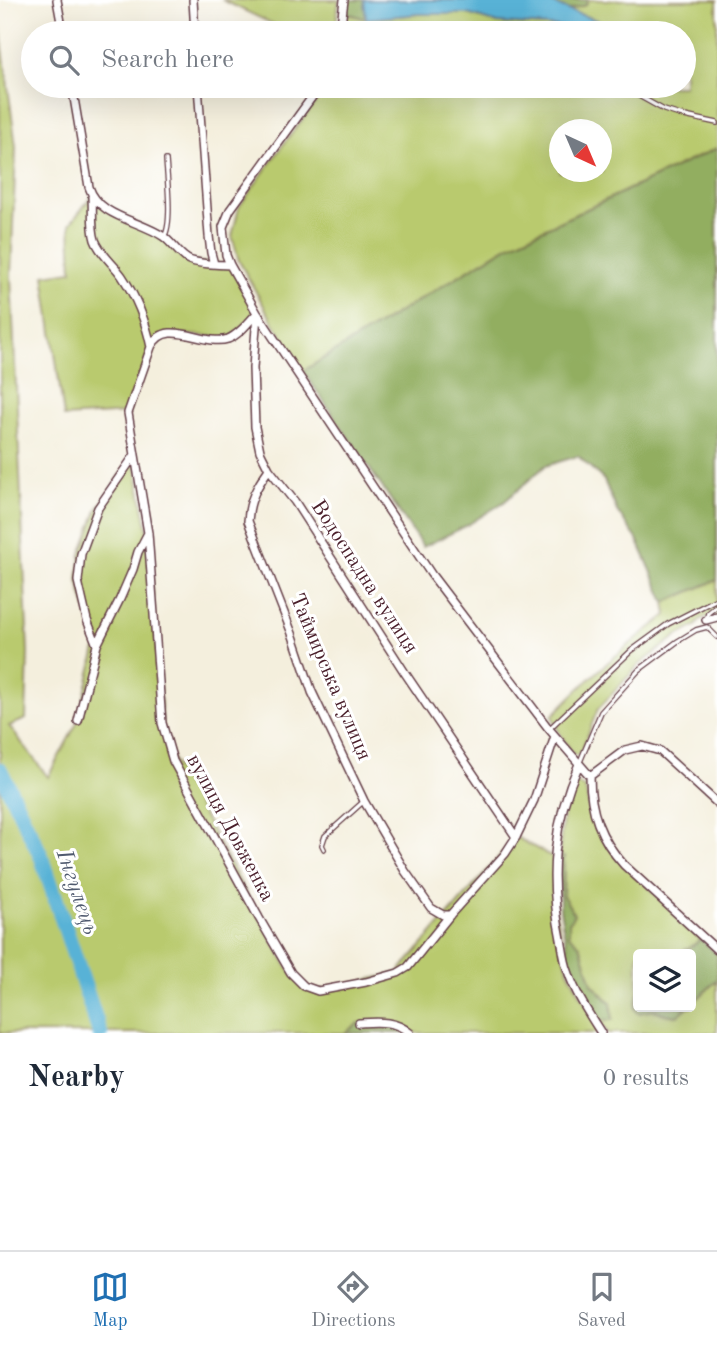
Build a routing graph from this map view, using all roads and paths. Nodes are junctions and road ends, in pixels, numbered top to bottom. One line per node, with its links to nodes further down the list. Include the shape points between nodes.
1 (57, 0): 4 (street)
2 (193, 0): 5 (street)
3 (344, 0): 6 (street)
4 (61, 21)
5 (194, 21)
6 (341, 21)
7 (74, 98): 13 (street)
8 (199, 98): 15 (street)
9 (311, 98): 16 (street, via 230,209 223,228)
10 (642, 98): 11 (lane, via 680,116)
11 (717, 123)
12 (166, 160): 14 (lane, via 169,221)
13 (92, 196): 14 (street, via 112,212); 18 (street, via 96,241 135,300)
14 (164, 237): 15 (street, via 189,261)
15 (214, 264): 16 (street)
16 (230, 265): 17 (street)
17 (257, 313): 18 (street, via 230,338 218,341 167,333 154,339); 20 (street, Водоспадна вулиця, via 255,427); 29 (street, via 431,574)
18 (151, 346): 19 (street, вулиця Довженка, via 128,413)
19 (134, 456): 21 (street, вулиця Довженка); 27 (street, via 98,508 81,554 78,581)
20 (269, 469): 33 (street, Таймирська вулиця, via 255,490 248,522 312,692); 35 (street, Водоспадна вулиця)
21 (148, 533): 27 (street); 37 (street, вулиця Довженка, via 162,723 173,761 291,973 304,986 318,991 398,973)
22 (717, 599): 29 (lane, via 668,624 631,651)
23 (717, 606): 25 (lane, via 708,613)
24 (717, 617): 25 (street)
25 (706, 624): 26 (lane); 31 (lane, via 639,670 601,712)
26 (717, 637)
27 (97, 645): 28 (street)
28 (78, 721)
29 (549, 729): 30 (street)
30 (555, 736): 31 (street); 35 (street)
31 (579, 764): 32 (street); 41 (street, via 561,813 554,858 555,911 568,971)
32 (590, 776): 34 (street, via 625,750 642,746 660,751); 38 (street, via 593,812 614,854)
33 (364, 801): 36 (lane, via 325,836); 37 (street, Таймирська вулиця, via 430,908)
34 (717, 803)
35 (516, 837): 37 (street)
36 (324, 849)
37 (450, 915)
38 (717, 950)
39 (359, 1023): 40 (street, via 394,1023)
40 (410, 1033)
41 (601, 1033)

